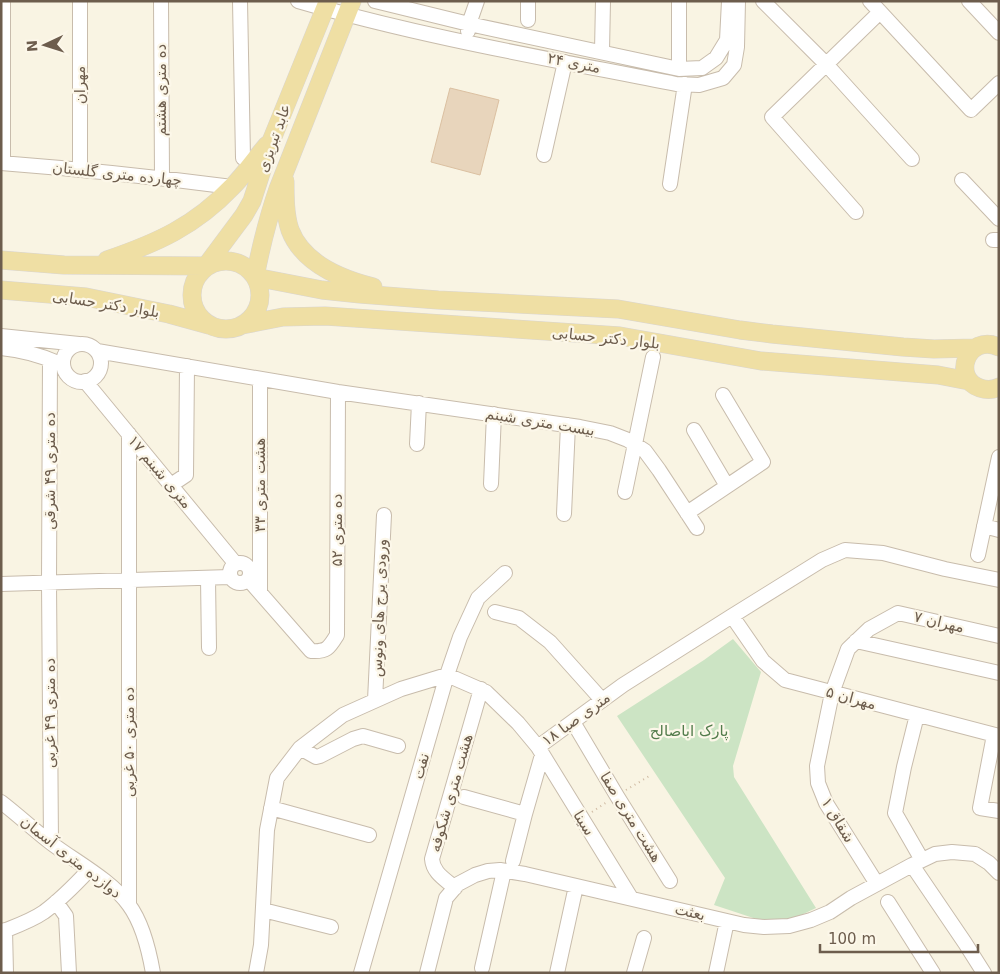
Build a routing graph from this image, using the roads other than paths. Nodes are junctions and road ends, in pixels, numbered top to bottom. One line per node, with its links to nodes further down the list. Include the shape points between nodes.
1 (2, 1): 33 (street)
2 (80, 1): 34 (street, مهران)
3 (161, 1): 36 (street, ده متری هشتم)
4 (240, 1): 31 (street)
5 (298, 1): 16 (street)
6 (375, 1): 20 (street, ۲۴ متری)
7 (477, 1): 20 (street)
8 (528, 1): 19 (street)
9 (603, 1): 23 (street)
10 (679, 1): 26 (street)
11 (729, 1): 26 (street, ۲۴ متری, via 727,40 716,58 702,68)
12 (738, 1): 27 (street, ۲۴ متری, via 734,65 723,78 699,85)
13 (763, 1): 25 (street)
14 (870, 1): 18 (street)
15 (969, 1): 21 (street)
16 (326, 5): 17 (street, ۲۴ متری); 29 (main road, عابد تبریزی)
17 (349, 8): 22 (street, ۲۴ متری); 35 (main road, عابد تبریزی)
18 (880, 12): 25 (street); 28 (street, via 970,110)
19 (528, 20)
20 (469, 24): 22 (street); 23 (street, ۲۴ متری)
21 (999, 33)
22 (466, 42): 24 (street, ۲۴ متری)
23 (602, 51): 26 (street, ۲۴ متری)
24 (565, 62): 27 (street, ۲۴ متری); 30 (street)
25 (826, 64): 32 (street); 40 (street, via 772,117)
26 (679, 69)
27 (685, 84): 38 (street)
28 (999, 84)
29 (272, 140): 39 (main road); 44 (main road, عابد تبریزی, via 252,200)
30 (544, 155)
31 (243, 158)
32 (912, 159)
33 (2, 163): 34 (street, چهارده متری گلستان)
34 (80, 170): 36 (street, چهارده متری گلستان)
35 (284, 172): 45 (main road, عابد تبریزی, via 268,219); 47 (main road, via 290,231 308,257 349,280)
36 (162, 178): 39 (street, چهارده متری گلستان)
37 (962, 180): 41 (street)
38 (670, 184)
39 (232, 187): 43 (main road, via 212,207 184,227 151,244)
40 (856, 212)
41 (999, 219)
42 (1, 260): 43 (main road, بلوار دکتر حسابی)
43 (93, 265): 44 (main road, بلوار دکتر حسابی)
44 (206, 266): 45 (main road, via 228,260 248,268); 48 (main road, via 198,274 192,295 194,307)
45 (255, 277): 47 (main road, بلوار دکتر حسابی, via 322,290); 49 (main road, via 260,287 258,309)
46 (1, 290): 48 (main road, بلوار دکتر حسابی, via 86,297)
47 (404, 297): 54 (main road, بلوار دکتر حسابی, via 618,310 772,334 903,347)
48 (208, 325): 49 (main road, via 220,329)
49 (242, 325): 62 (main road, بلوار دکتر حسابی, via 283,317 325,316 620,336 761,361 938,375)
50 (1, 336): 51 (street)
51 (79, 344): 55 (street, via 89,345); 58 (street, via 65,354)
52 (997, 346): 54 (main road, بلوار دکتر حسابی, via 982,344)
53 (1, 348): 57 (street)
54 (974, 348): 62 (main road, via 965,364 966,373)
55 (97, 351): 59 (street, بیست متری شبنم); 61 (street, via 100,370)
56 (653, 357): 71 (street)
57 (50, 360): 58 (street); 92 (street, ده متری ۴۹ شرقی)
58 (64, 366): 61 (street, via 67,375)
59 (187, 366): 60 (street, بیست متری شبنم); 74 (street, via 186,475)
60 (260, 378): 63 (street, بیست متری شبنم); 94 (street, هشت متری ۳۳)
61 (85, 382): 69 (street, ۱۷ متری شبنم)
62 (988, 389)
63 (338, 392): 65 (street, بیست متری شبنم); 94 (street, ده متری ۵۲, via 337,636 322,652 311,651)
64 (722, 396): 75 (street, via 763,462)
65 (419, 403): 66 (street, بیست متری شبنم); 70 (street)
66 (494, 414): 67 (street, بیست متری شبنم); 73 (street)
67 (568, 425): 71 (street, بیست متری شبنم, via 610,433); 79 (street)
68 (694, 430): 75 (street)
69 (128, 434): 74 (street, ۱۷ متری شبنم); 91 (street, ده متری ۵۰ غربی)
70 (417, 444)
71 (635, 444): 77 (street); 78 (street, بیست متری شبنم, via 645,451)
72 (999, 456): 76 (street)
73 (491, 484)
74 (172, 485): 85 (street, ۱۷ متری شبنم)
75 (727, 486): 78 (street)
76 (995, 491): 81 (street)
77 (625, 492)
78 (687, 513): 82 (street, بیست متری شبنم)
79 (564, 514)
80 (384, 515): 104 (street, ورودی یرج های ونوس)
81 (984, 526): 83 (street); 84 (street)
82 (697, 528)
83 (999, 530)
84 (978, 555)
85 (235, 563): 87 (street, via 229,571); 89 (street, via 242,562 248,566)
86 (505, 573): 101 (street, نفت, via 478,598 460,637)
87 (230, 578): 88 (street); 89 (street, via 239,583)
88 (208, 579): 91 (street); 99 (street)
89 (248, 579): 94 (street)
90 (999, 580): 96 (street, متری صبا ۱۸, via 883,553 845,550 822,560)
91 (129, 581): 92 (street); 130 (street, ده متری ۵۰ غربی)
92 (49, 583): 93 (street); 118 (street, ده متری ۴۹ غربی)
93 (1, 584)
94 (260, 591)
95 (495, 612): 105 (street, via 519,618 550,642)
96 (732, 616): 103 (street, مهران ۵, via 764,661 785,680); 105 (street, متری صبا ۱۸)
97 (999, 636): 98 (street, مهران ۷, via 898,613 869,629)
98 (856, 641): 100 (street); 103 (street, مهران ۷, via 848,648)
99 (209, 648)
100 (999, 673)
101 (448, 675): 102 (street, متری صبا ۱۸); 104 (street); 141 (street, نفت)
102 (481, 690): 111 (street, متری صبا ۱۸, via 518,723); 126 (street, هشت متری شکوفه, via 432,859 435,870)
103 (832, 693): 106 (street, مهران ۵); 124 (street, شقاق ۱, via 817,766 818,783 826,803)
104 (376, 700): 110 (street, via 343,715)
105 (602, 700): 107 (street, متری صبا ۱۸)
106 (917, 715): 108 (street, مهران ۵); 119 (street, via 895,813)
107 (573, 722): 111 (street, متری صبا ۱۸); 123 (street, هشت متری صفا)
108 (997, 736): 115 (street, via 980,808)
109 (398, 746): 110 (street, via 363,736 316,757)
110 (300, 748): 114 (street, via 277,778)
111 (540, 751): 116 (street); 127 (street, سینا)
112 (464, 797): 116 (street)
113 (1, 802): 118 (street, دوازده متری آسمان)
114 (271, 808): 117 (street); 131 (street)
115 (999, 811)
116 (525, 814): 120 (street)
117 (369, 835)
118 (51, 843): 121 (street, دوازده متری آسمان)
119 (916, 863): 122 (street, بعثت, via 935,854 975,854); 124 (street, بعثت); 147 (street)
120 (508, 866): 125 (street, بعثت, via 525,874); 126 (street, بعثت, via 481,873); 136 (street)
121 (89, 870): 128 (street); 130 (street, دوازده متری آسمان)
122 (999, 873)
123 (670, 881)
124 (877, 884): 132 (street, بعثت, via 830,912 789,926 764,927)
125 (576, 886): 127 (street, بعثت); 143 (street)
126 (455, 888): 142 (street, بعثت, via 446,898)
127 (631, 898): 132 (street, بعثت)
128 (56, 902): 134 (street, via 23,924); 138 (street, via 66,916)
129 (888, 902): 146 (street)
130 (129, 904): 139 (street, دوازده متری آسمان, via 149,949)
131 (263, 910): 133 (street); 140 (street)
132 (727, 921): 145 (street)
133 (331, 927)
134 (3, 931): 137 (street)
135 (644, 938): 144 (street)
136 (482, 968)
137 (6, 973)
138 (70, 973)
139 (153, 973)
140 (256, 973)
141 (362, 973)
142 (427, 973)
143 (557, 973)
144 (634, 973)
145 (716, 973)
146 (933, 973)
147 (984, 973)

